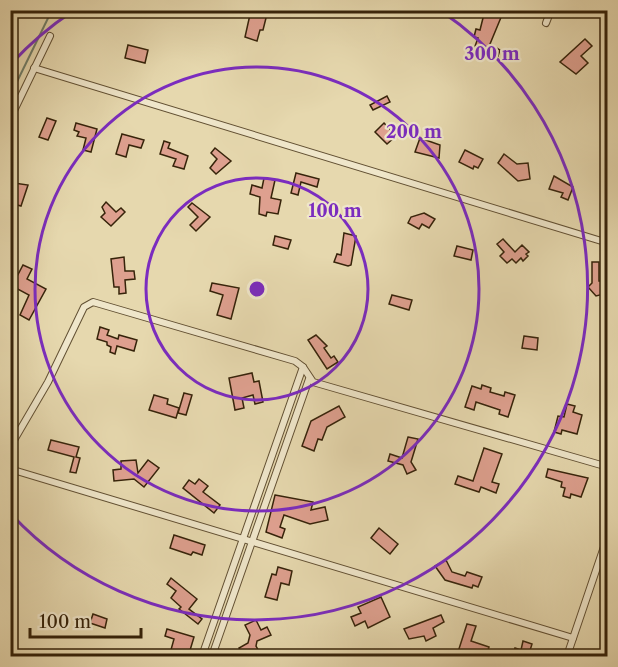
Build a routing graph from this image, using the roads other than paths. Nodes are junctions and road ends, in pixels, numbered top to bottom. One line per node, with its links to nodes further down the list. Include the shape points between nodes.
1 (551, 10): 2 (street)
2 (546, 23)
3 (50, 36): 4 (street)
4 (34, 68): 5 (street); 6 (street)
5 (10, 120)
6 (608, 243)
7 (303, 367): 8 (street); 9 (street, via 295,361 88,303); 13 (street)
8 (309, 379): 10 (street); 14 (street)
9 (10, 447)
10 (608, 467)
11 (10, 469): 13 (street)
12 (608, 535): 15 (street)
13 (243, 540): 14 (street); 16 (street)
14 (252, 543): 15 (street); 17 (street)
15 (573, 638): 18 (street)
16 (202, 657)
17 (212, 657)
18 (567, 657)

